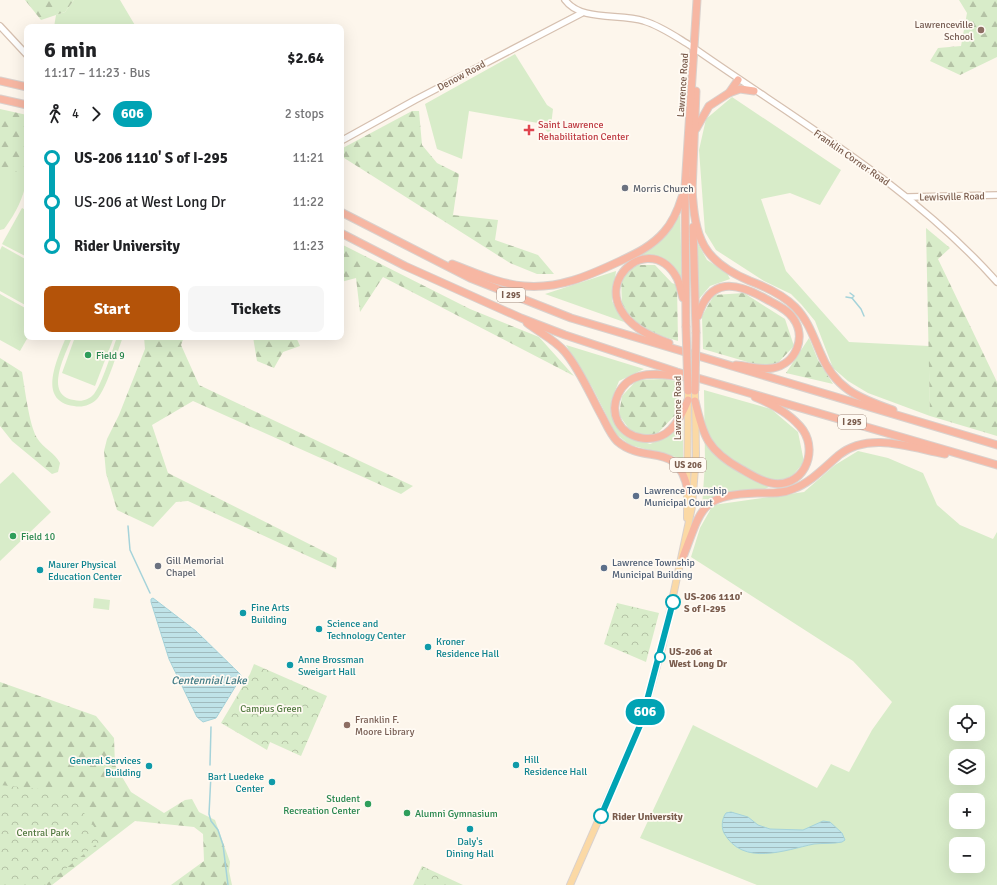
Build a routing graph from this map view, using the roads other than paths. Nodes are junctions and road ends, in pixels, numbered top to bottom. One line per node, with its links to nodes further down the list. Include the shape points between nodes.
1 (565, 0): 3 (street)
2 (697, 0): 5 (highway, US 206)
3 (582, 13): 5 (street, Franklin Corner Road, via 646,21); 15 (street, Denow Road)
4 (0, 26): 6 (street)
5 (694, 48): 7 (street, Franklin Corner Road); 14 (highway, Lawrence Road / US 206); 16 (highway, Lawrence Road / US 206)
6 (24, 52)
7 (738, 80): 10 (street, Franklin Corner Road); 11 (highway)
8 (0, 81): 9 (highway)
9 (24, 86)
10 (754, 91): 11 (highway, via 740,89); 18 (street, Franklin Corner Road)
11 (729, 93): 14 (highway, via 709,106)
12 (0, 99): 13 (highway)
13 (24, 105)
14 (695, 132): 16 (highway, Lawrence Road / US 206)
15 (344, 139)
16 (688, 188): 21 (highway, via 675,216 656,240 640,251 588,276 563,284 531,287 500,282); 23 (highway, Lawrence Road / US 206); 25 (highway, Lawrence Road / US 206); 32 (highway, via 696,226 707,251 727,270 772,291 794,306 811,330 828,370 843,386 869,402)
17 (997, 195): 18 (street, Lewisville Road)
18 (908, 197): 22 (street, Franklin Corner Road, via 955,238)
19 (344, 214): 21 (highway, I 295)
20 (344, 235): 24 (highway, I 295, via 405,266)
21 (410, 247): 26 (highway, I 295, via 502,292 604,329)
22 (997, 282)
23 (686, 312): 26 (highway, via 677,278 668,266 660,262 648,259 636,262 625,268 618,278 615,290 617,302 629,320 650,335); 30 (highway, Lawrence Road / US 206, bridge)
24 (515, 315): 28 (highway, I 295, via 595,346); 36 (highway, via 566,353 616,440 633,450 665,457 676,463 683,472)
25 (696, 322): 27 (highway, via 703,303 710,294 720,288 732,286 743,288 783,309 793,318 798,328 796,351 789,360 779,366 763,369); 30 (highway, Lawrence Road / US 206, bridge)
26 (690, 354): 27 (highway, I 295)
27 (710, 361): 32 (highway, I 295)
28 (702, 378): 29 (highway, I 295); 31 (highway, via 650,374 633,378 623,386 617,396 616,416 621,426 631,435 655,438 672,429)
29 (720, 384): 31 (highway, via 772,406 800,427 808,440 810,452 807,465 800,474 787,482 770,483 749,474 722,456 704,436); 34 (highway, I 295)
30 (692, 391): 31 (main road, Lawrence Road / US 206)
31 (692, 400): 36 (main road, Lawrence Road / US 206); 37 (main road, Lawrence Road / US 206, via 695,474)
32 (972, 438): 33 (highway, I 295)
33 (997, 445)
34 (985, 461): 35 (highway, I 295); 38 (highway, via 889,443 856,446 841,453 805,483 792,490 728,495 715,500 705,507 698,518)
35 (997, 465)
36 (688, 491): 37 (main road, Lawrence Road / US 206)
37 (686, 539): 38 (main road, Lawrence Road / US 206)
38 (683, 557): 39 (main road, Lawrence Road / US 206, via 641,723)
39 (570, 885)

